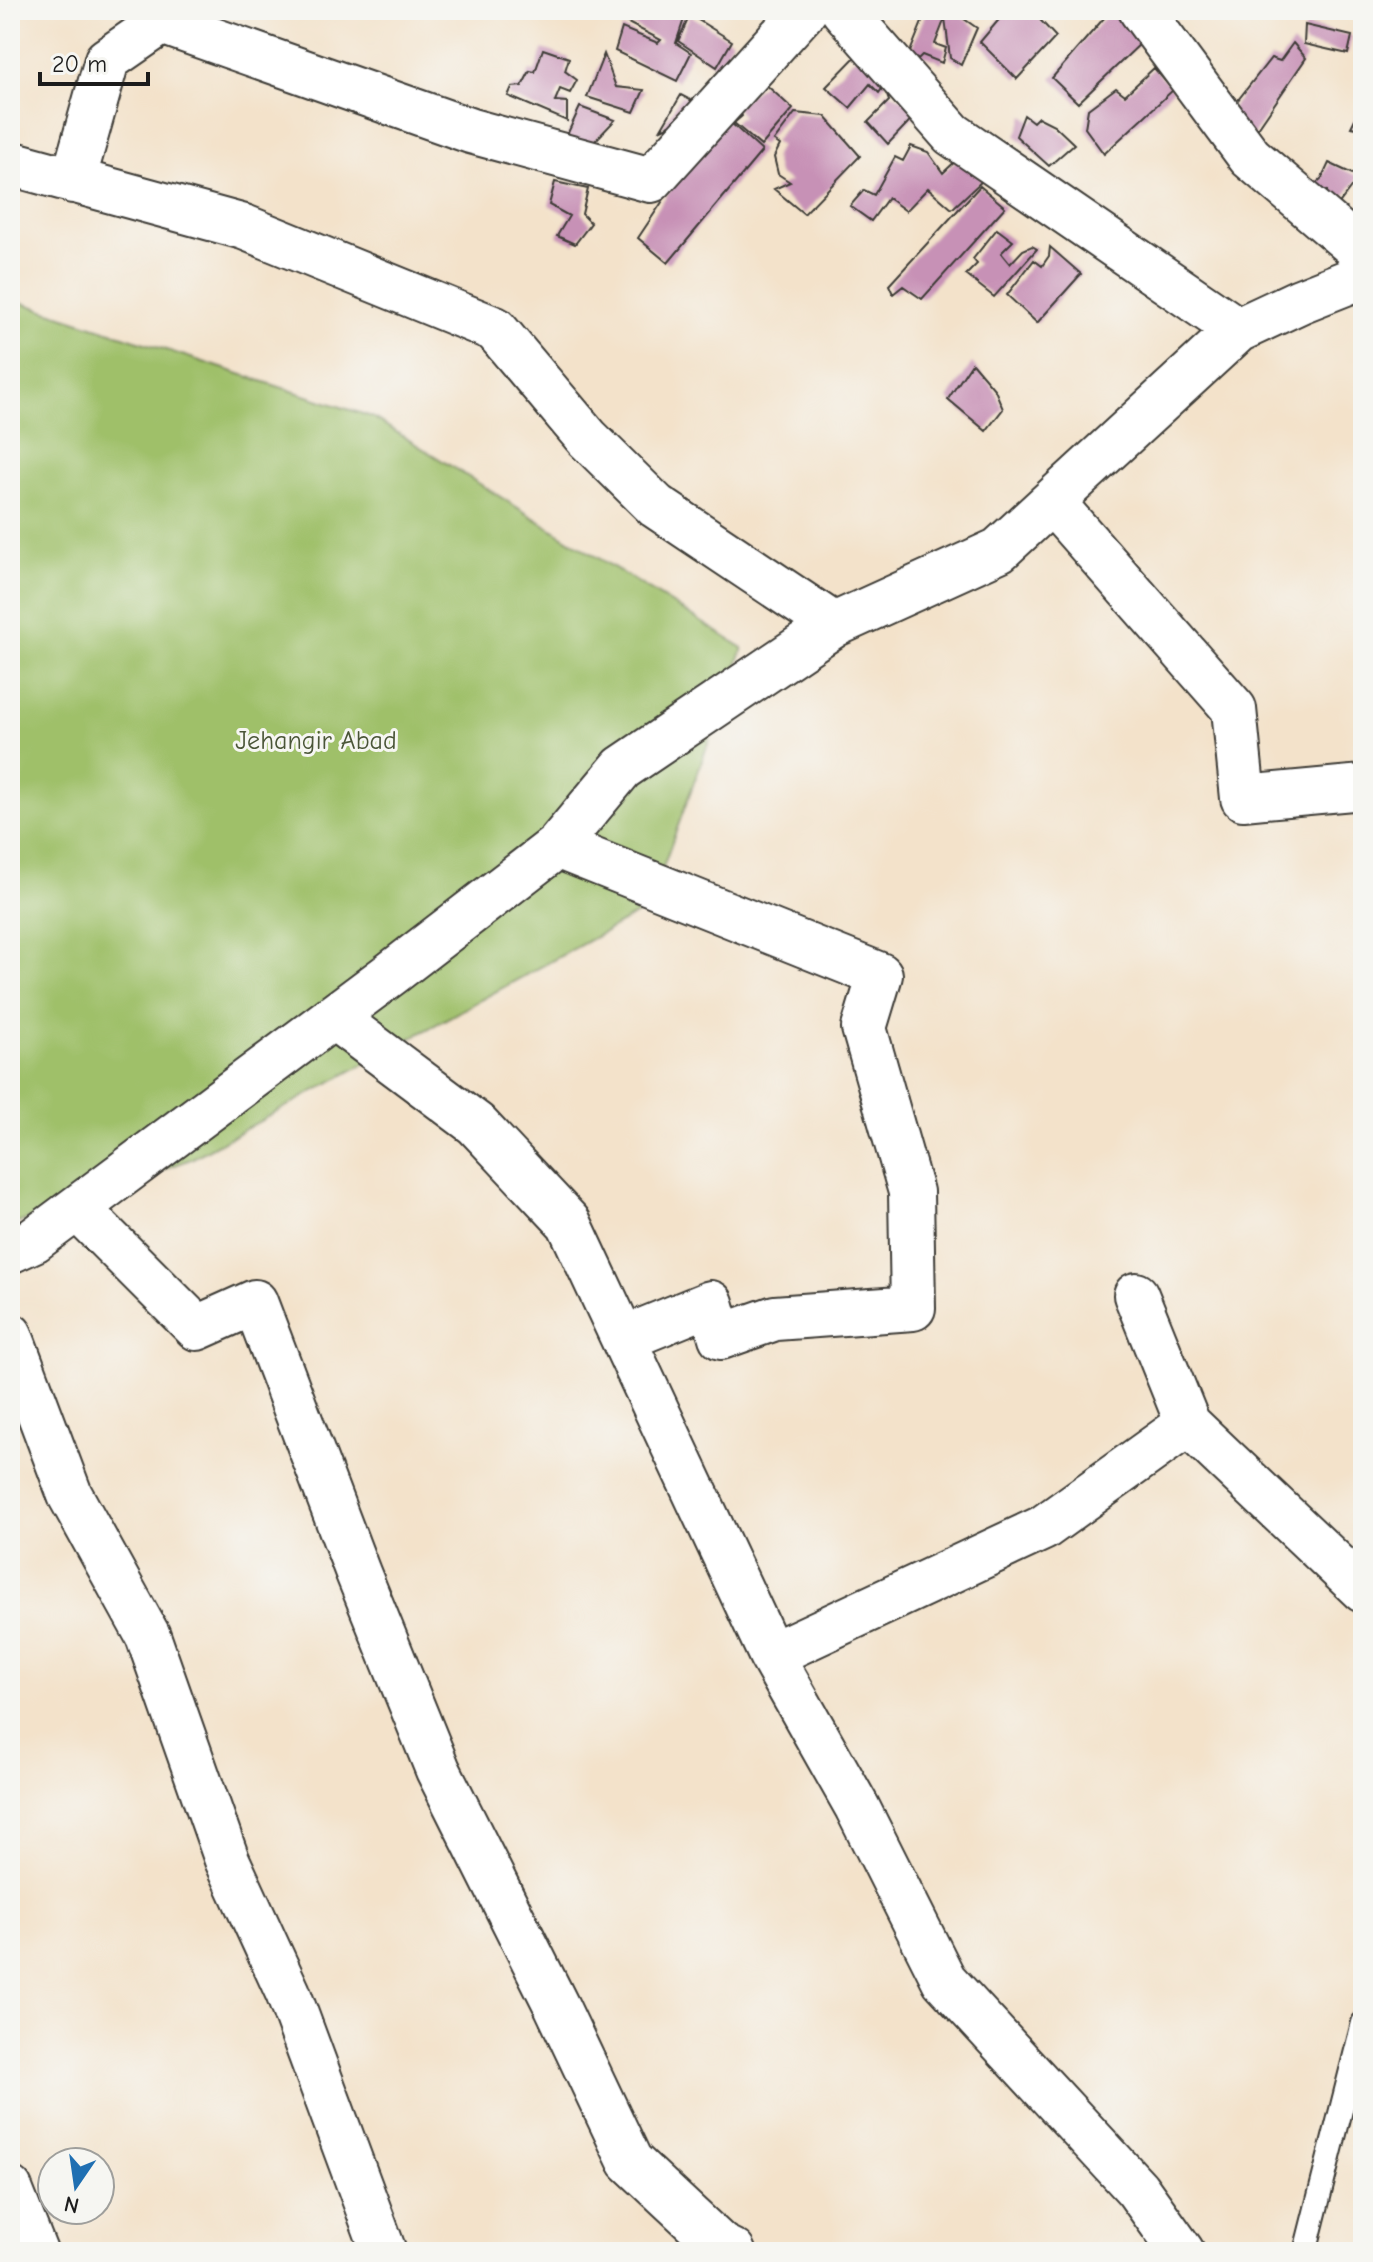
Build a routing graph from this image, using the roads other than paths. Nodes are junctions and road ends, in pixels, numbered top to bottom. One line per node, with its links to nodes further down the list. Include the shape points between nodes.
1 (805, 10): 5 (street, via 651,180 471,131 162,22 107,60)
2 (843, 10): 8 (street, via 952,134)
3 (1141, 10): 6 (street, via 1250,157)
4 (10, 163): 5 (street)
5 (73, 181): 10 (street, via 244,227 495,329 587,438 656,506)
6 (1363, 253)
7 (1363, 276): 8 (street)
8 (1238, 330): 9 (street)
9 (1052, 502): 10 (street, via 999,550); 11 (street, via 1234,709 1243,798)
10 (834, 625): 12 (street, via 622,768)
11 (1363, 787)
12 (557, 846): 13 (street); 18 (street, via 880,975 864,1028 911,1192 913,1308 775,1318 721,1337 711,1303)
13 (333, 1017): 14 (street); 18 (street, via 476,1124 569,1223)
14 (77, 1208): 15 (street); 26 (street, via 197,1328 255,1302 438,1770 630,2161)
15 (10, 1251)
16 (1136, 1295): 19 (street)
17 (10, 1335): 25 (street, via 70,1495 148,1636 227,1860 288,1993)
18 (625, 1338): 21 (street)
19 (1188, 1424): 20 (street); 21 (street, via 1043,1528)
20 (1363, 1590)
21 (771, 1655): 27 (street, via 857,1807 944,1980 1137,2189)
22 (1363, 2023): 28 (lane)
23 (10, 2189): 24 (street)
24 (35, 2252)
25 (384, 2252)
26 (733, 2252)
27 (1182, 2252)
28 (1305, 2252)

